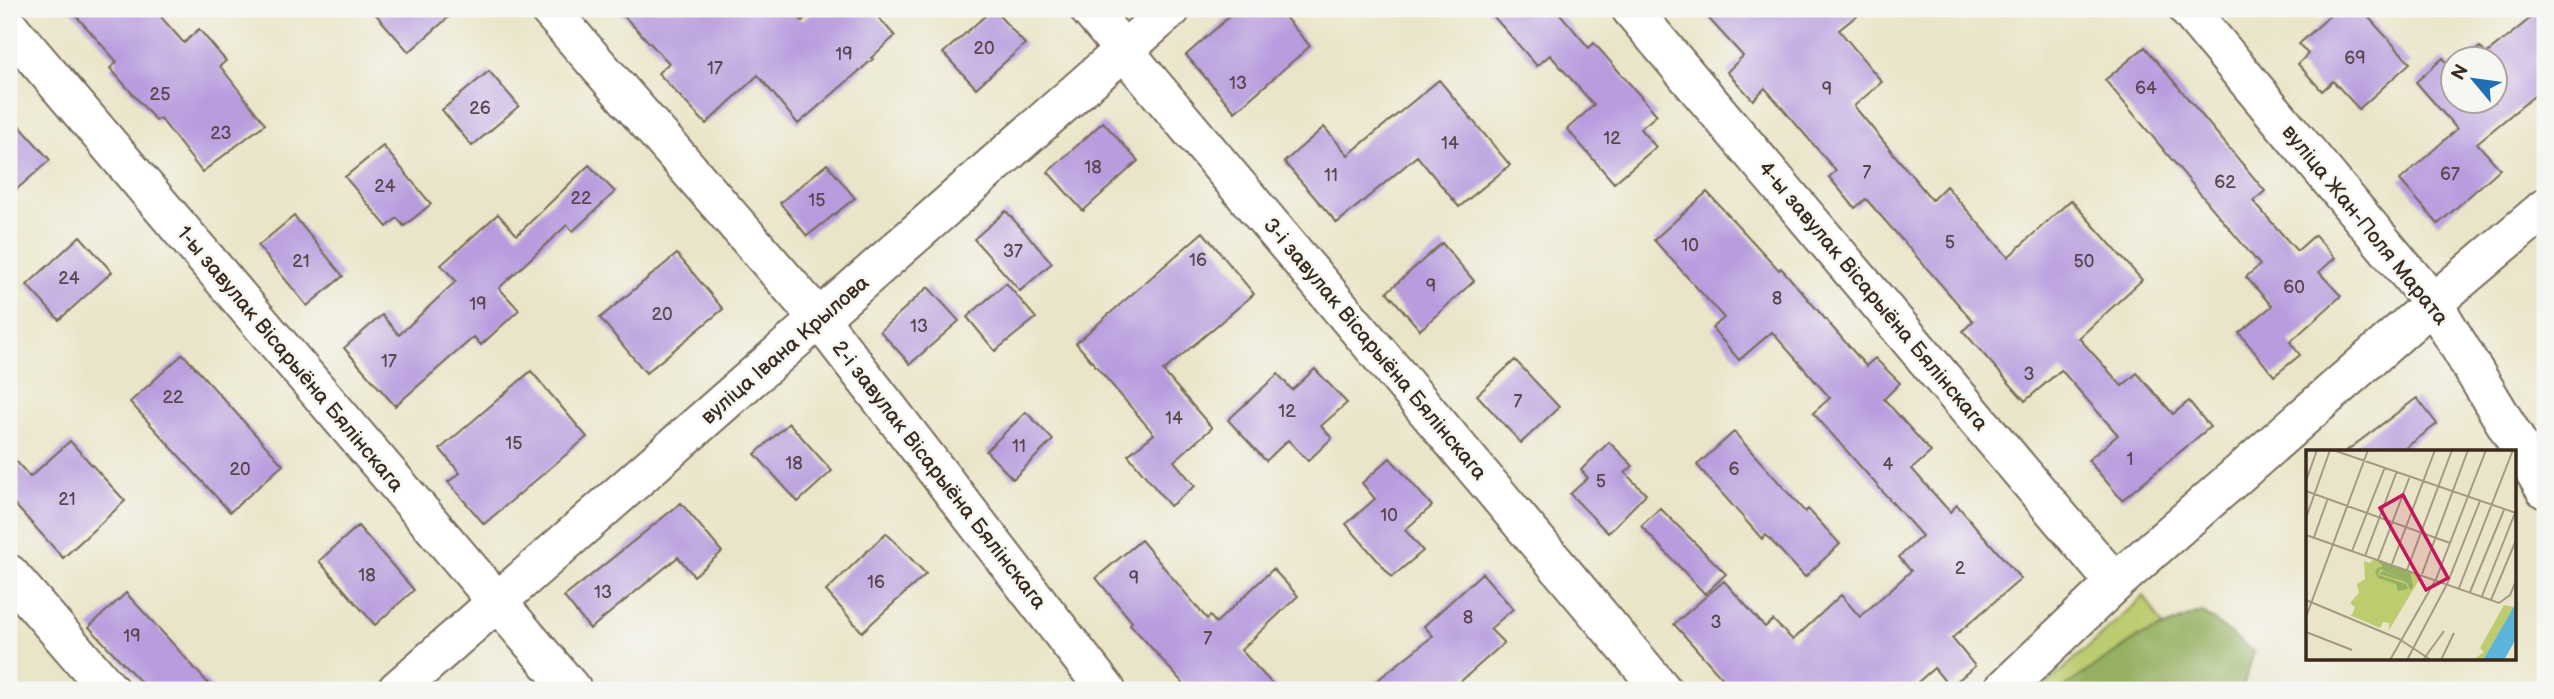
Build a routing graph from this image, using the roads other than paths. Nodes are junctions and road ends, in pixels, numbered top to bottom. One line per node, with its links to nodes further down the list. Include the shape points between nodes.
1 (549, 9): 10 (street, 2-і завулак Вісарыёна Бялінскага)
2 (1089, 9): 7 (street, 3-і завулак Вісарыёна Бялінскага)
3 (1171, 9): 7 (street, вуліца Івана Крылова)
4 (1631, 9): 13 (street, 4-ы завулак Вісарыёна Бялінскага)
5 (2189, 9): 9 (street, вуліца Жан-Поля Марата)
6 (9, 27): 14 (street, 1-ы завулак Вісарыёна Бялінскага)
7 (1124, 51): 10 (street, вуліца Івана Крылова); 19 (street, 3-і завулак Вісарыёна Бялінскага)
8 (2545, 208): 9 (street)
9 (2433, 303): 11 (street, вуліца Жан-Поля Марата); 13 (street)
10 (820, 320): 14 (street, вуліца Івана Крылова); 18 (street, 2-і завулак Вісарыёна Бялінскага)
11 (2545, 489)
12 (9, 574): 15 (street)
13 (2115, 583): 20 (street)
14 (496, 602): 16 (street, вуліца Івана Крылова); 17 (street, 1-ы завулак Вісарыёна Бялінскага)
15 (109, 690)
16 (397, 690)
17 (572, 690)
18 (1105, 690)
19 (1662, 690)
20 (2003, 690)

